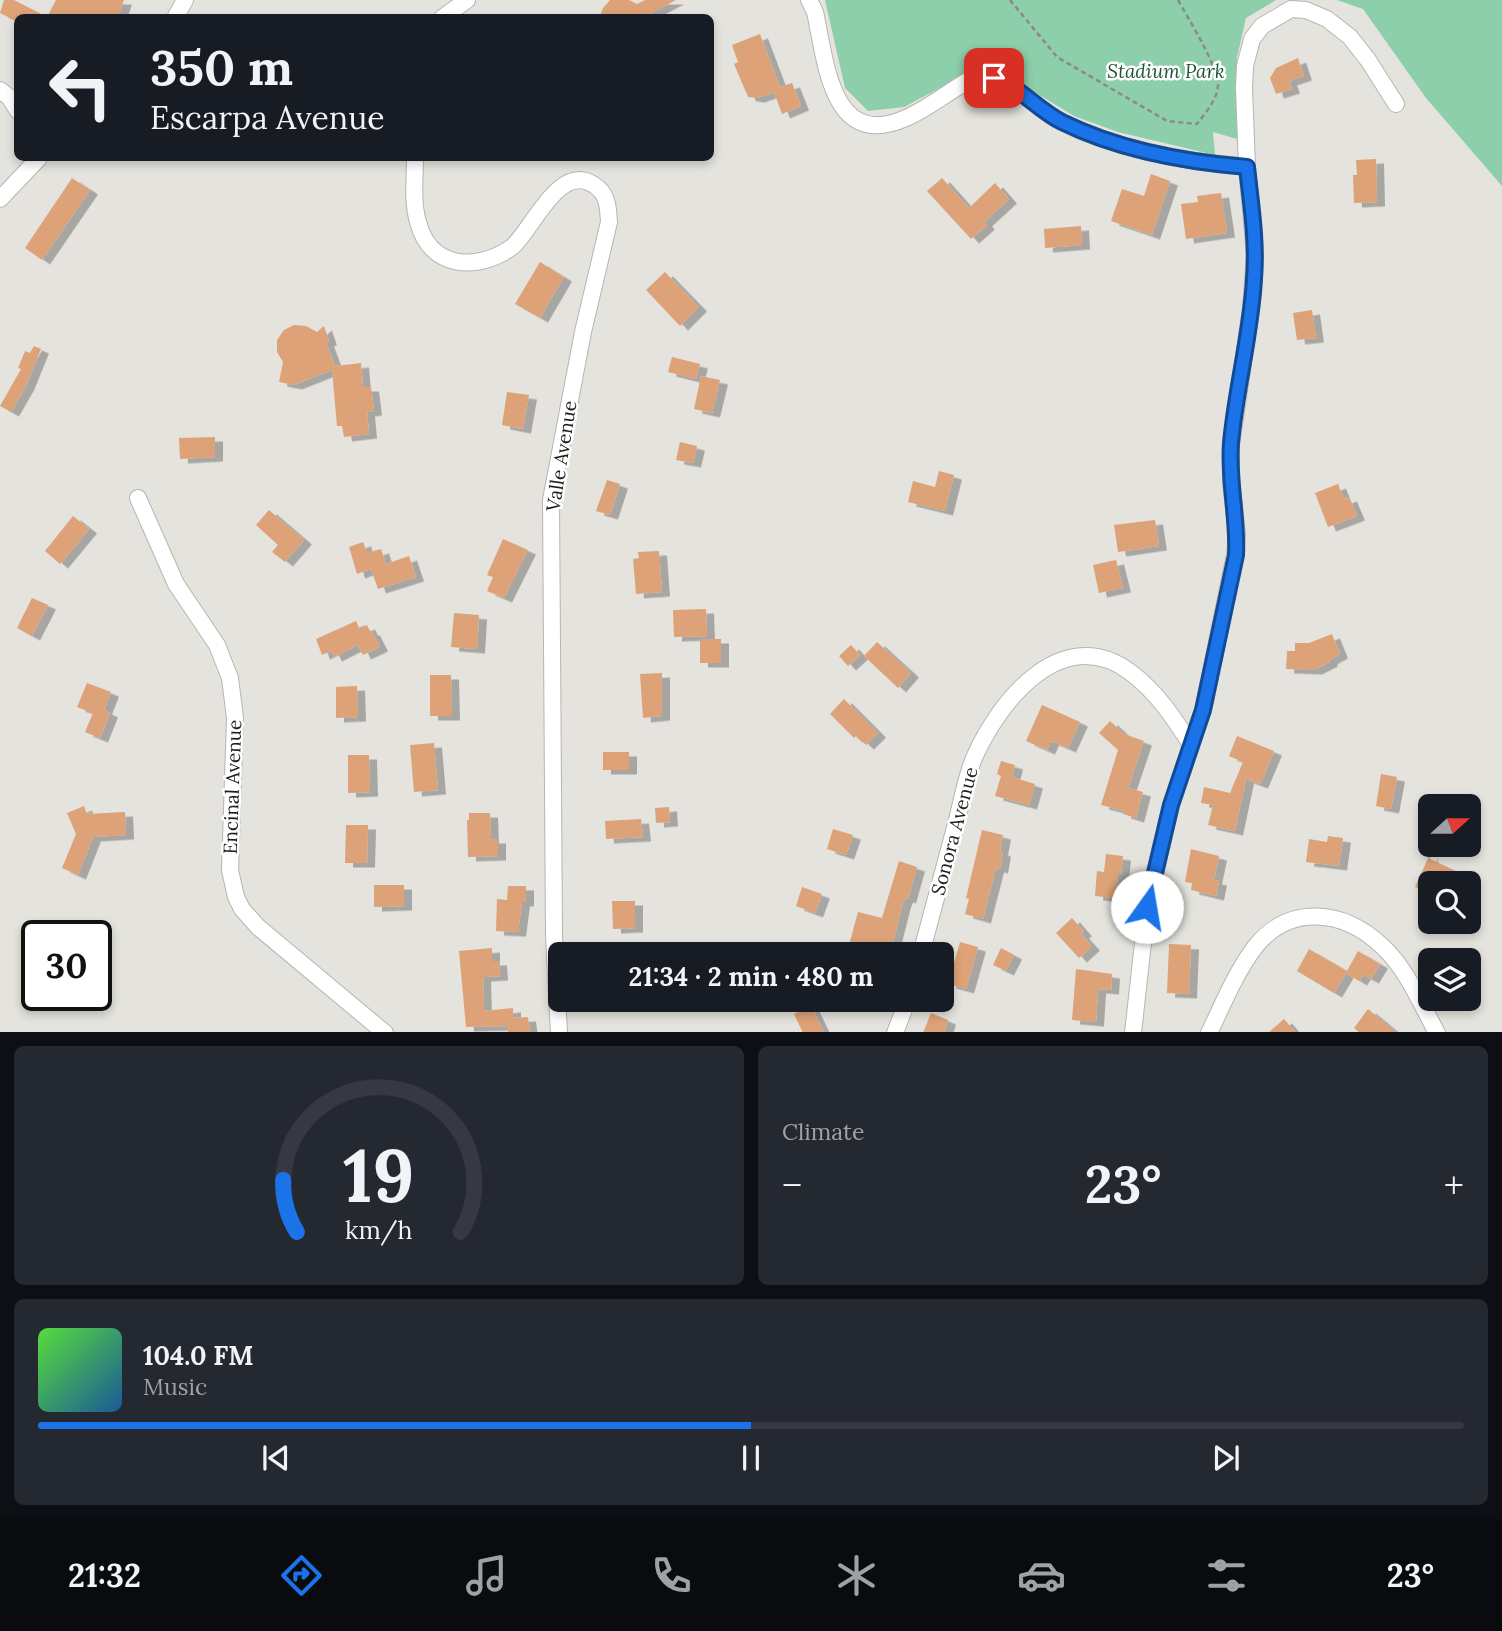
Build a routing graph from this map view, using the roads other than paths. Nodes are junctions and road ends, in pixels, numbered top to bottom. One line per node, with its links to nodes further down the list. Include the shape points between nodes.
1 (467, 0): 3 (street)
2 (809, 0): 9 (street, via 832,89 840,106 855,119 879,127 890,124 982,77 1006,82 1064,123 1129,147)
3 (448, 14)
4 (0, 90): 6 (street)
5 (1396, 104): 9 (street, via 1350,37 1327,19 1291,9 1262,26 1247,53)
6 (14, 105)
7 (36, 161): 10 (street)
8 (415, 161): 16 (street, Valle Avenue, via 418,222 428,243 456,263 483,261 515,245 550,196 570,183 589,181 608,204 551,500 554,935)
9 (1247, 167): 12 (street, via 1255,254 1231,445 1236,555 1203,710)
10 (0, 199)
11 (138, 498): 15 (street, Encinal Avenue, via 176,584 217,645 230,678 235,718 230,870 236,897 258,927)
12 (1191, 745): 13 (street, Sonora Avenue, via 1170,710 1132,672 1112,662 1087,655 1036,673 1008,701 973,760); 18 (street, via 1171,805 1147,907)
13 (924, 942)
14 (903, 1012): 17 (street)
15 (385, 1032)
16 (559, 1032)
17 (895, 1032)
18 (1133, 1032)
19 (1209, 1032): 20 (street, via 1240,971 1263,939 1276,927 1316,915 1353,926 1384,947)
20 (1437, 1032)

